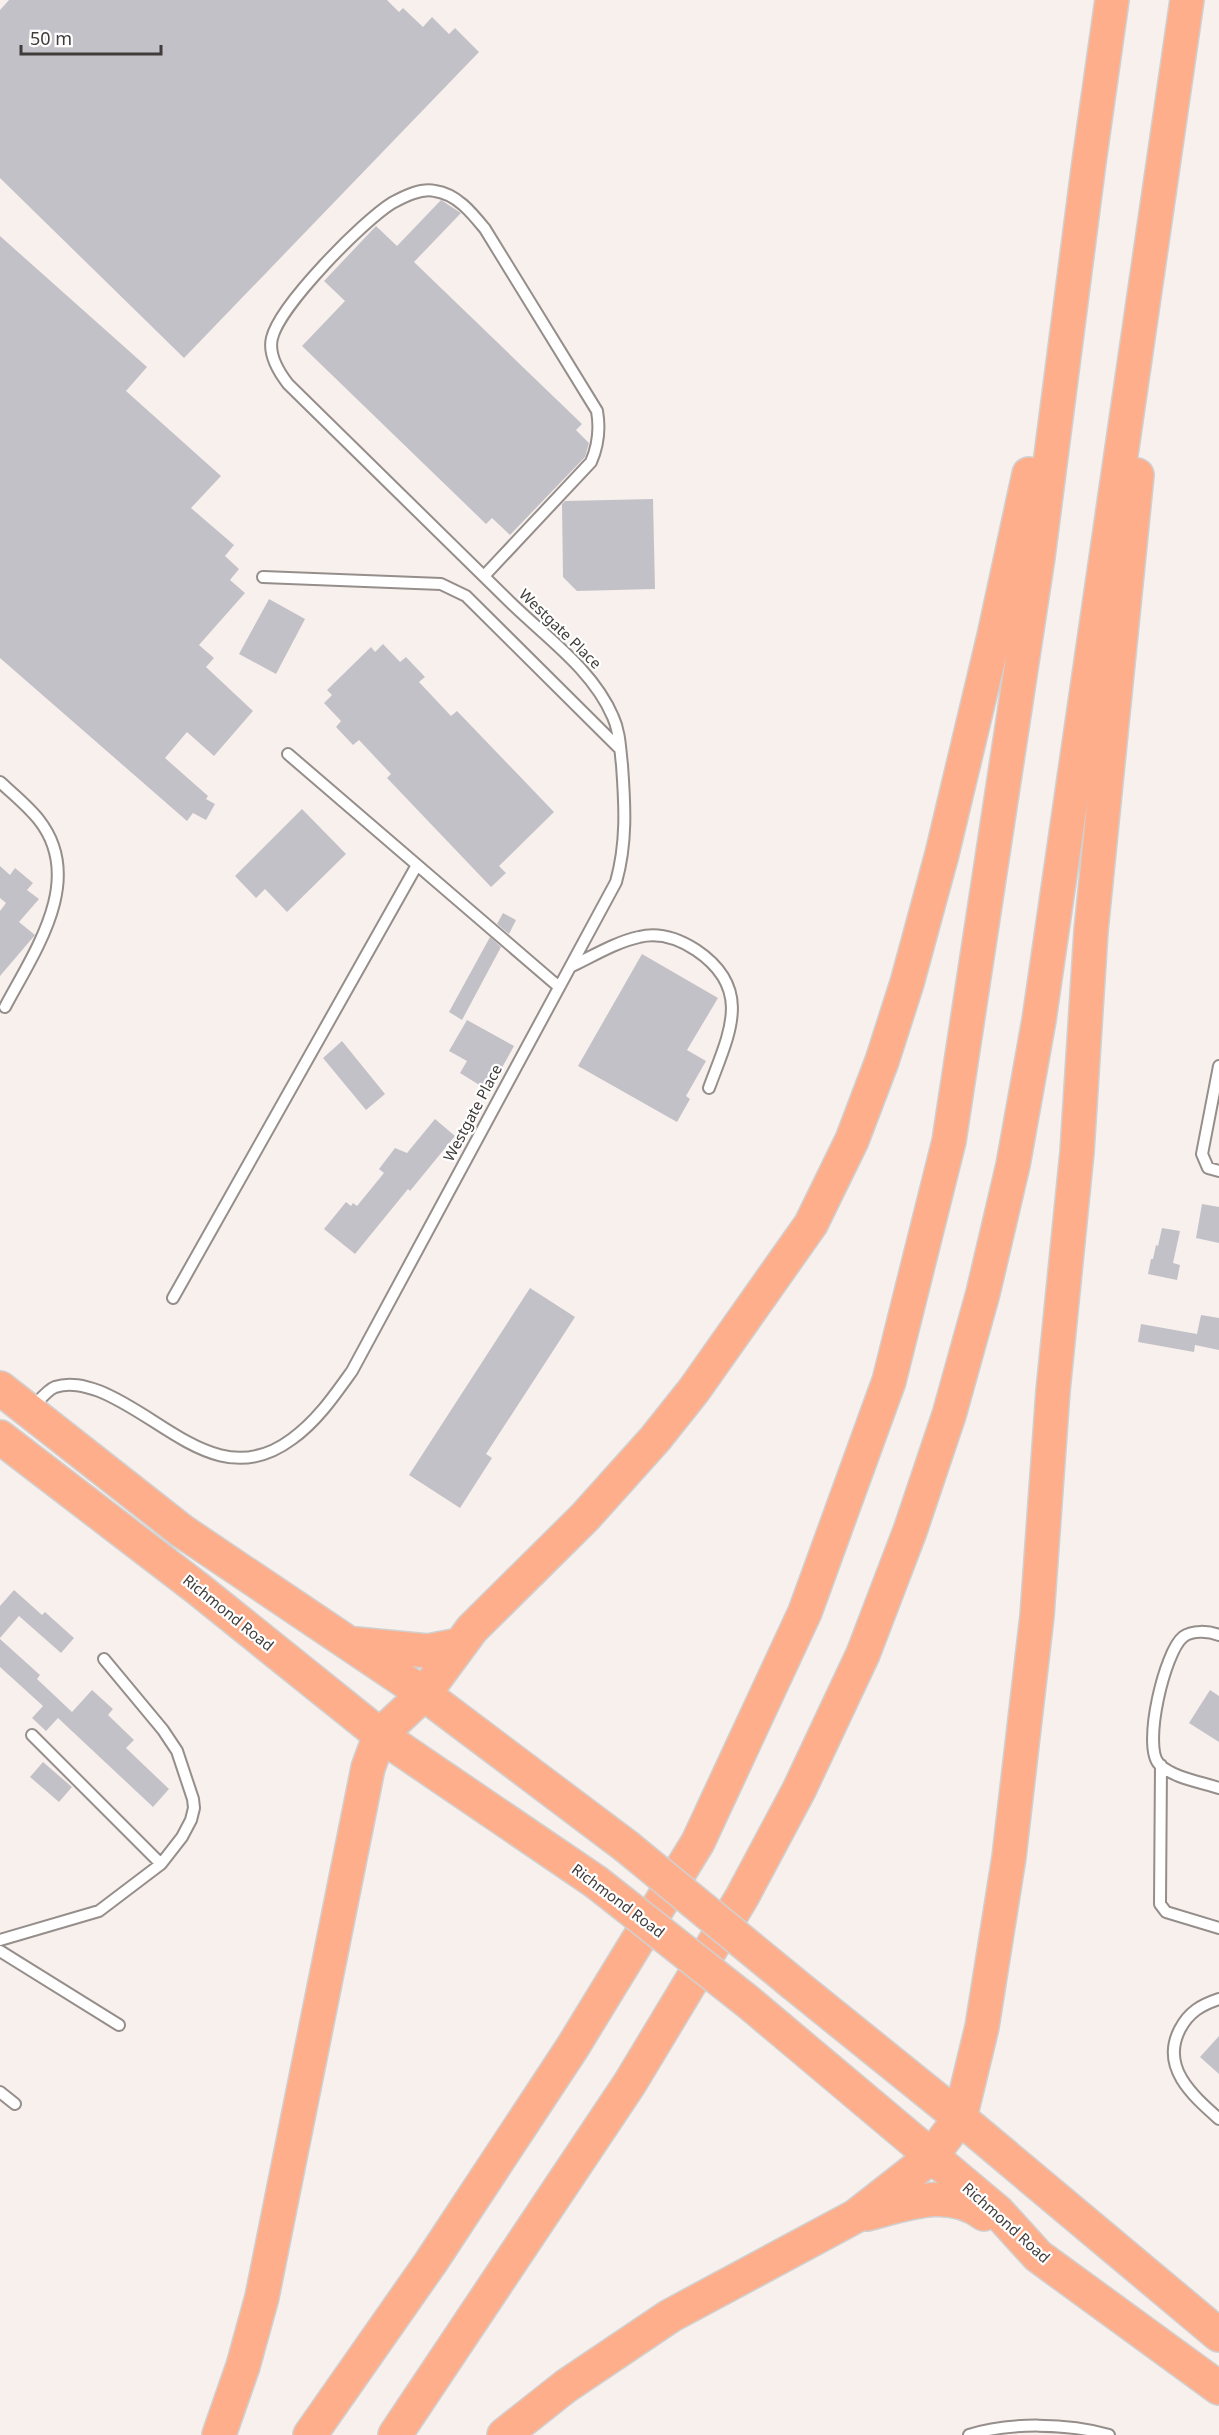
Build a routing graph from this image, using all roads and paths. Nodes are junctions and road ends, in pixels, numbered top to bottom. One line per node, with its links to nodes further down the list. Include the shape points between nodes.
1 (1112, 0): 3 (highway)
2 (1187, 0): 4 (highway)
3 (1089, 162): 23 (highway, via 1051,371 942,854 907,983 852,1140 811,1224 694,1390 585,1517); 46 (highway, via 1038,557 948,1141 889,1382 805,1612 698,1842 565,2058)
4 (1154, 216): 38 (highway, via 1134,516 1092,931 1037,1616 1005,1880 982,2027); 47 (highway, via 1039,1020 1015,1154 983,1293 910,1531 863,1654 799,1790 742,1898 630,2083)
5 (484, 576): 5 (lane, Westgate Place, via 288,384 272,354 271,340 293,298 390,204 423,191 436,191 462,204 485,229 597,411 599,430 591,462); 7 (lane, Westgate Place, via 586,674 614,718)
6 (263, 577): 7 (lane, via 441,584 455,589)
7 (620, 749): 11 (lane, Westgate Place, via 626,822 623,857 616,882)
8 (288, 754): 10 (lane)
9 (0, 782): 13 (lane, via 39,820 51,839 58,875 57,894 40,941)
10 (417, 865): 12 (lane); 17 (lane)
11 (571, 966): 12 (lane, Westgate Place); 15 (lane, via 631,939 659,936 686,943 717,967 731,991 733,1010)
12 (559, 987): 19 (lane, Westgate Place, via 351,1371 327,1404 290,1441 246,1459 226,1458 199,1449 123,1401 72,1384 53,1388)
13 (5, 1007)
14 (1219, 1066): 16 (lane, via 1202,1154 1208,1168)
15 (709, 1088)
16 (1219, 1171)
17 (173, 1298)
18 (0, 1388): 19 (highway)
19 (29, 1410): 22 (highway, via 182,1531)
20 (0, 1437): 27 (highway, Richmond Road)
21 (1219, 1635): 28 (lane, via 1194,1633 1184,1636 1175,1646 1152,1729 1153,1753)
22 (352, 1644): 23 (highway, via 428,1651); 25 (highway)
23 (459, 1645): 25 (highway)
24 (104, 1659): 30 (lane, via 177,1751 193,1799 188,1829)
25 (424, 1694): 27 (highway); 38 (highway, bridge, via 626,1846)
26 (32, 1735): 30 (lane)
27 (380, 1735): 40 (highway, Richmond Road, bridge, via 596,1882 747,2001); 45 (highway, via 368,1768 262,2297)
28 (1161, 1765): 29 (lane); 31 (lane, via 1160,1904 1171,1914)
29 (1219, 1788)
30 (161, 1864): 32 (lane, via 99,1911)
31 (1219, 1928)
32 (0, 1940)
33 (0, 1951): 35 (lane)
34 (1219, 1999): 39 (lane, via 1203,2004 1187,2016 1174,2041 1173,2061 1182,2081)
35 (119, 2025)
36 (0, 2092): 37 (lane)
37 (15, 2104)
38 (960, 2118): 40 (highway); 43 (highway)
39 (1219, 2119)
40 (930, 2158): 41 (highway); 42 (highway, Richmond Road, via 998,2212)
41 (856, 2216): 42 (highway, via 933,2199 950,2199 981,2211); 48 (highway, via 670,2316 566,2386)
42 (1038, 2256): 44 (highway, Richmond Road)
43 (1219, 2335)
44 (1219, 2388)
45 (219, 2435)
46 (310, 2435)
47 (395, 2435)
48 (504, 2435)
49 (969, 2435): 50 (lane, via 1026,2427 1066,2427)
50 (1109, 2435)

